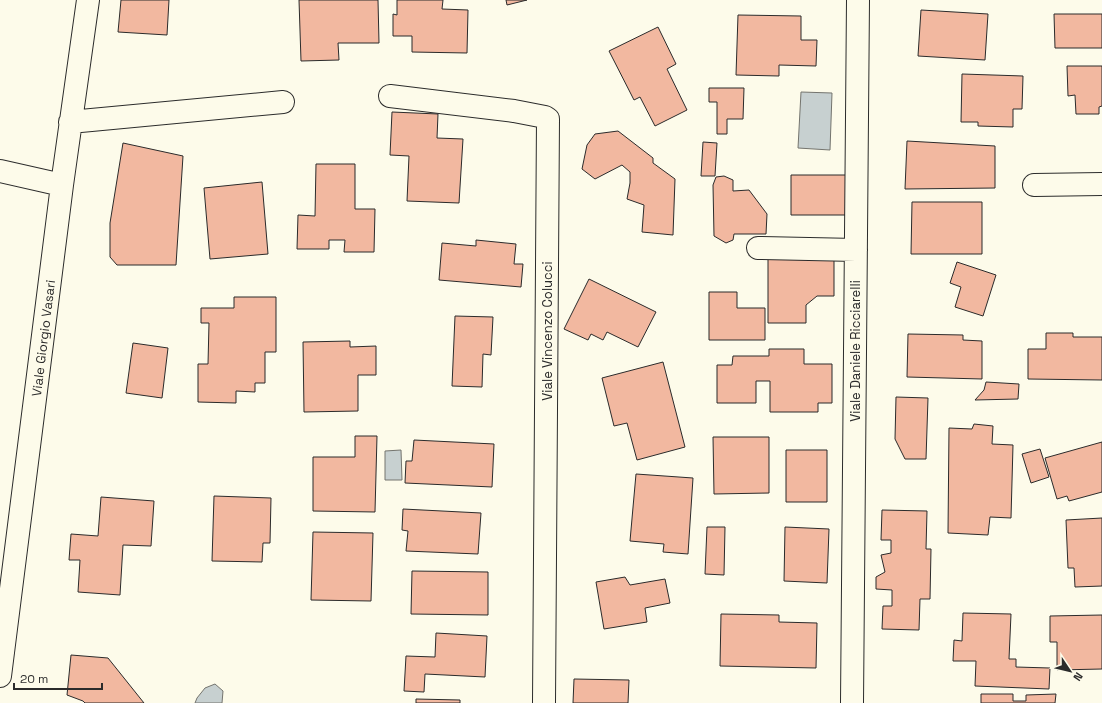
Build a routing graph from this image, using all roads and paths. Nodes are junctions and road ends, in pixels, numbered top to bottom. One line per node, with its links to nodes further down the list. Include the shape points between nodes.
1 (88, 0): 5 (street, Viale Giorgio Vasari)
2 (858, 0): 11 (street, Viale Daniele Ricciarelli)
3 (390, 96): 13 (street, Viale Vincenzo Colucci, via 514,111 548,119)
4 (283, 102): 5 (street)
5 (70, 122): 8 (street, Viale Giorgio Vasari)
6 (0, 171): 8 (street)
7 (1102, 184): 9 (street)
8 (62, 185): 12 (street, Viale Giorgio Vasari)
9 (1034, 185)
10 (758, 248): 11 (street)
11 (856, 250): 14 (street, Viale Daniele Ricciarelli)
12 (0, 676)
13 (544, 703)
14 (852, 703)

